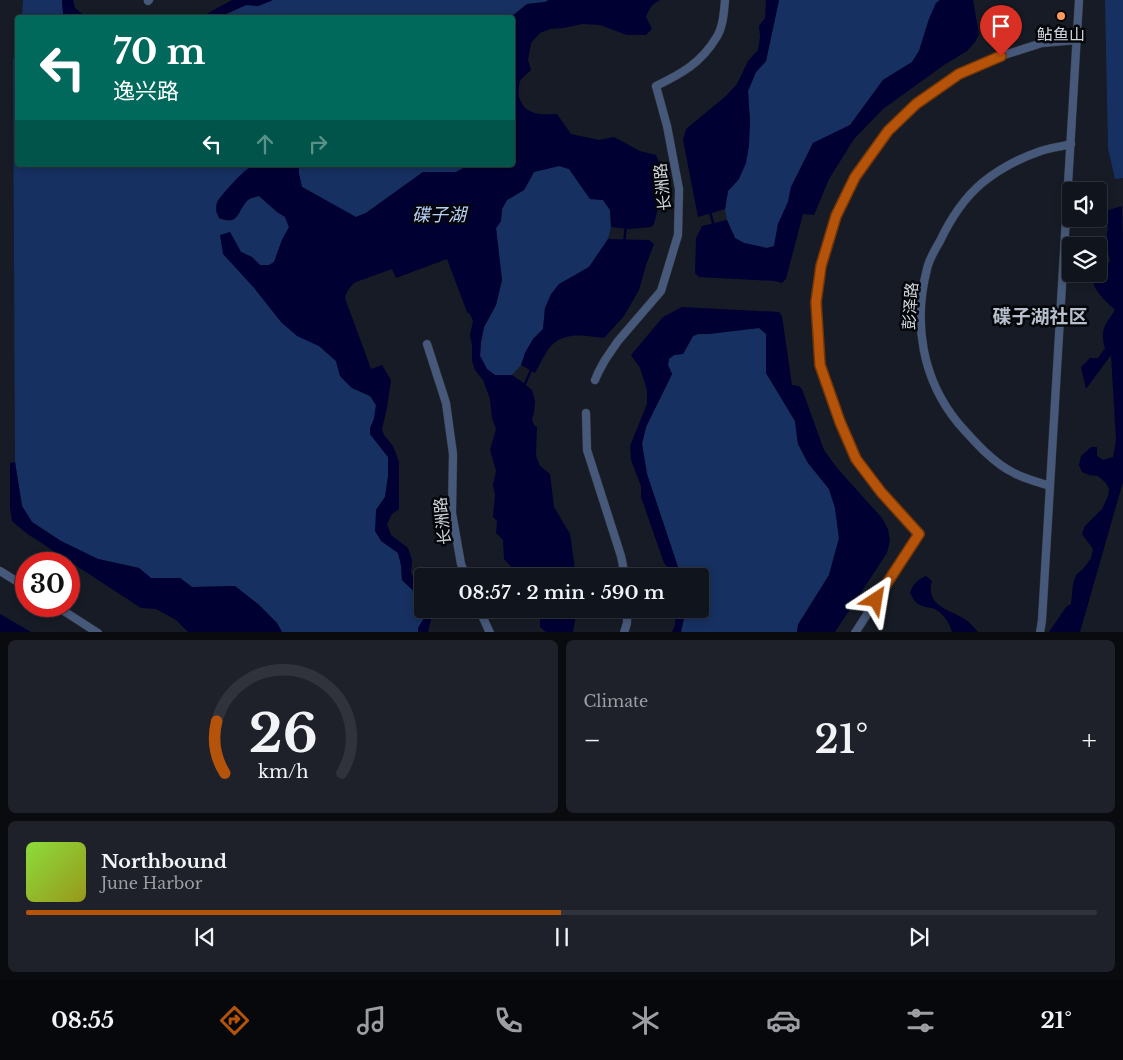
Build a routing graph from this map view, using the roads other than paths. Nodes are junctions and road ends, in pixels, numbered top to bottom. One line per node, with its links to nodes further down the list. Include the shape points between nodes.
1 (725, 0): 6 (street, 长洲路, via 717,37 700,59 682,73 656,86 679,189 678,235 661,291 618,341)
2 (1079, 0): 3 (street)
3 (1077, 40): 4 (street); 19 (street, via 1042,43 1001,56 959,74 916,104 888,131 855,177 836,216 821,266 816,302 820,365 856,459 919,534)
4 (1071, 144): 8 (street); 8 (street, 彭泽路, via 1039,152 1004,168 981,184 959,206 927,267 921,305 922,342 930,374 948,410 992,458 1014,473)
5 (428, 344): 9 (street, 长洲路, via 446,403 453,454 452,513)
6 (595, 380)
7 (586, 413): 10 (street, via 587,450)
8 (1050, 486): 20 (street)
9 (463, 568)
10 (623, 568)
11 (0, 571): 12 (street)
12 (15, 580)
13 (74, 617): 16 (street)
14 (483, 618): 17 (street)
15 (627, 618): 18 (street)
16 (98, 632)
17 (490, 632)
18 (624, 632)
19 (855, 632)
20 (1040, 632)

